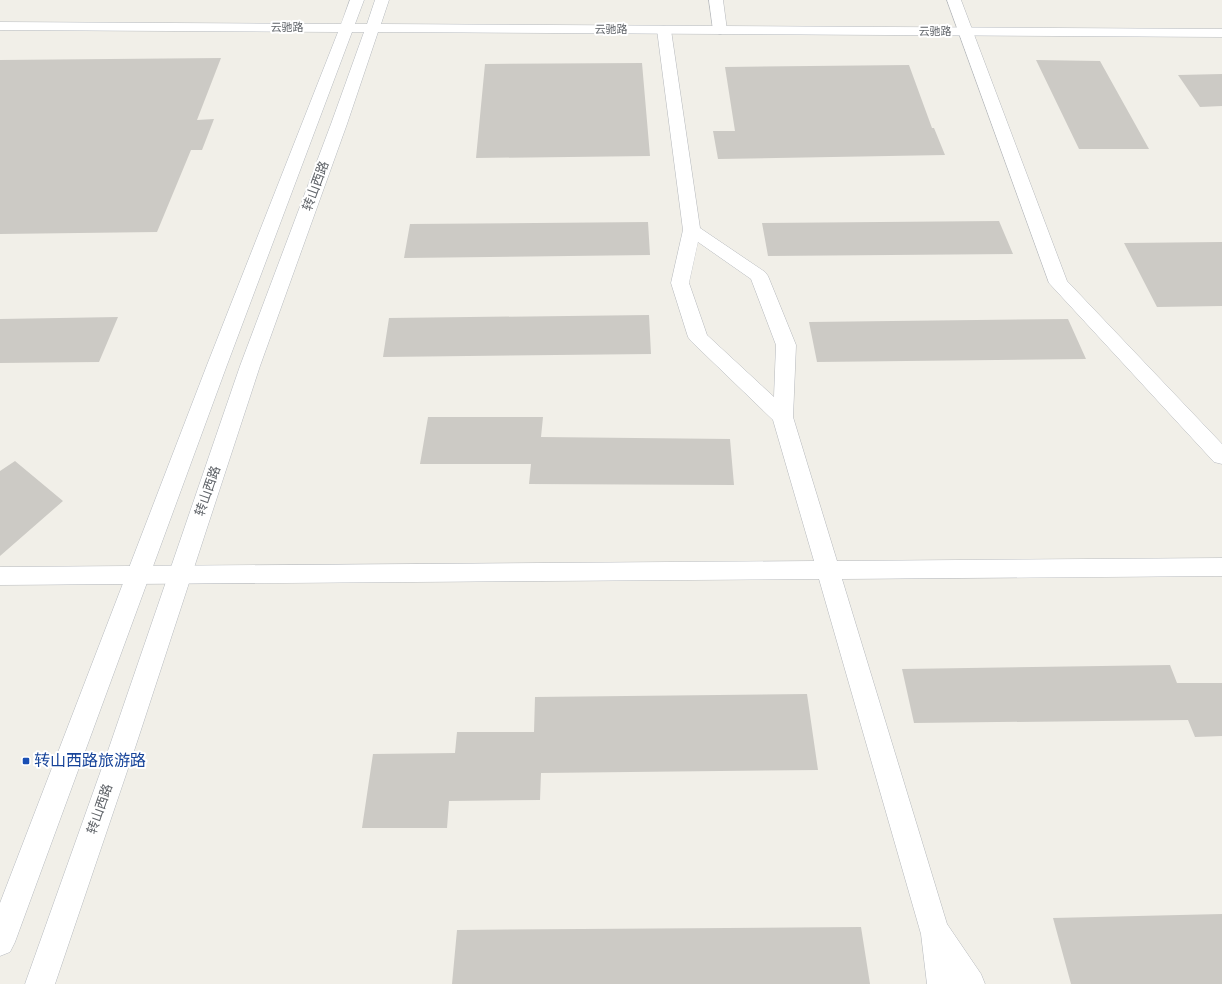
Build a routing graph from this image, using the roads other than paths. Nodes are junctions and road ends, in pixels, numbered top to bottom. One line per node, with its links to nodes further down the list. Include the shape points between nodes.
1 (357, 0): 6 (street)
2 (382, 0): 7 (street, 转山西路)
3 (716, 0): 9 (street)
4 (954, 0): 10 (street)
5 (0, 26): 6 (street, 云驰路)
6 (346, 27): 7 (street, 云驰路); 19 (street)
7 (371, 28): 8 (street, 云驰路); 17 (street, 转山西路, via 250,366)
8 (664, 30): 9 (street, 云驰路); 12 (street)
9 (720, 30): 10 (street, 云驰路)
10 (966, 32): 11 (street, 云驰路); 14 (street, via 1058,283)
11 (1222, 33)
12 (692, 230): 13 (street, via 759,276 786,345); 13 (street, via 680,283 698,337)
13 (783, 417): 16 (street)
14 (1222, 457)
15 (1222, 567): 16 (street)
16 (828, 570): 17 (street); 20 (street)
17 (179, 575): 19 (street); 22 (street, 转山西路)
18 (0, 576): 19 (street)
19 (138, 576): 21 (street)
20 (934, 930): 23 (street); 24 (street)
21 (0, 942)
22 (40, 984)
23 (942, 984)
24 (970, 984)

